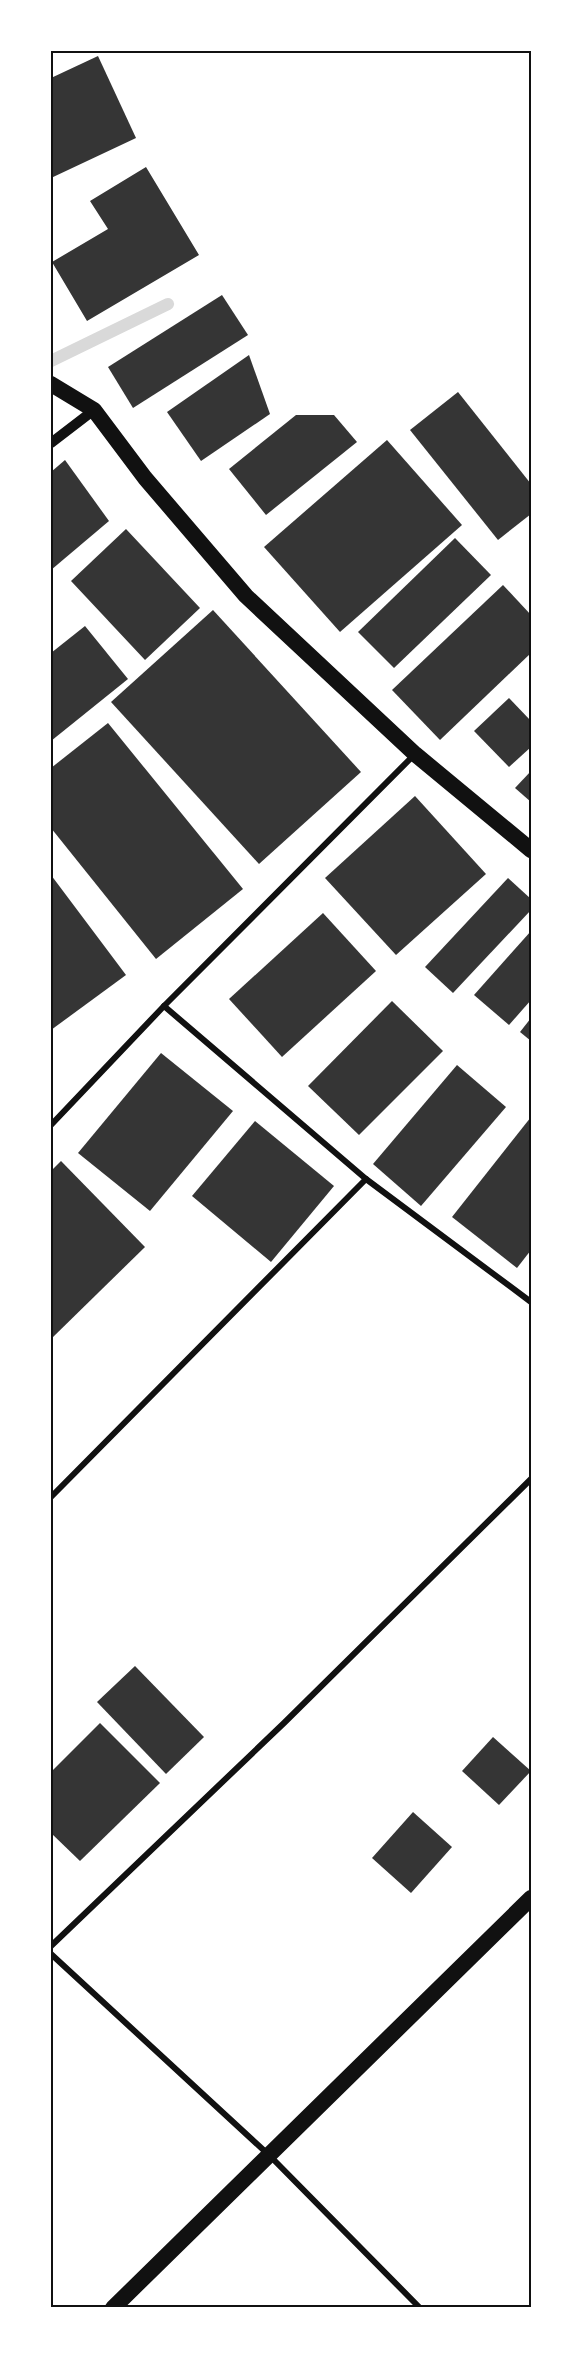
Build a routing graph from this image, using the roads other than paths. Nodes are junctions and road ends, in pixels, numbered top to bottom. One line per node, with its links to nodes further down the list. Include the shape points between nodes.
1 (51, 384): 2 (highway)
2 (94, 410): 3 (street); 4 (highway, via 145,478 246,596)
3 (51, 443)
4 (415, 754): 5 (highway); 6 (street)
5 (531, 850)
6 (164, 1006): 7 (street); 8 (street)
7 (51, 1125)
8 (366, 1179): 9 (street); 11 (street)
9 (531, 1302)
10 (531, 1479): 13 (street)
11 (51, 1497)
12 (531, 1898): 15 (highway)
13 (51, 1947)
14 (51, 1954): 15 (street)
15 (270, 2156): 16 (highway); 17 (street)
16 (113, 2308)
17 (420, 2308)

